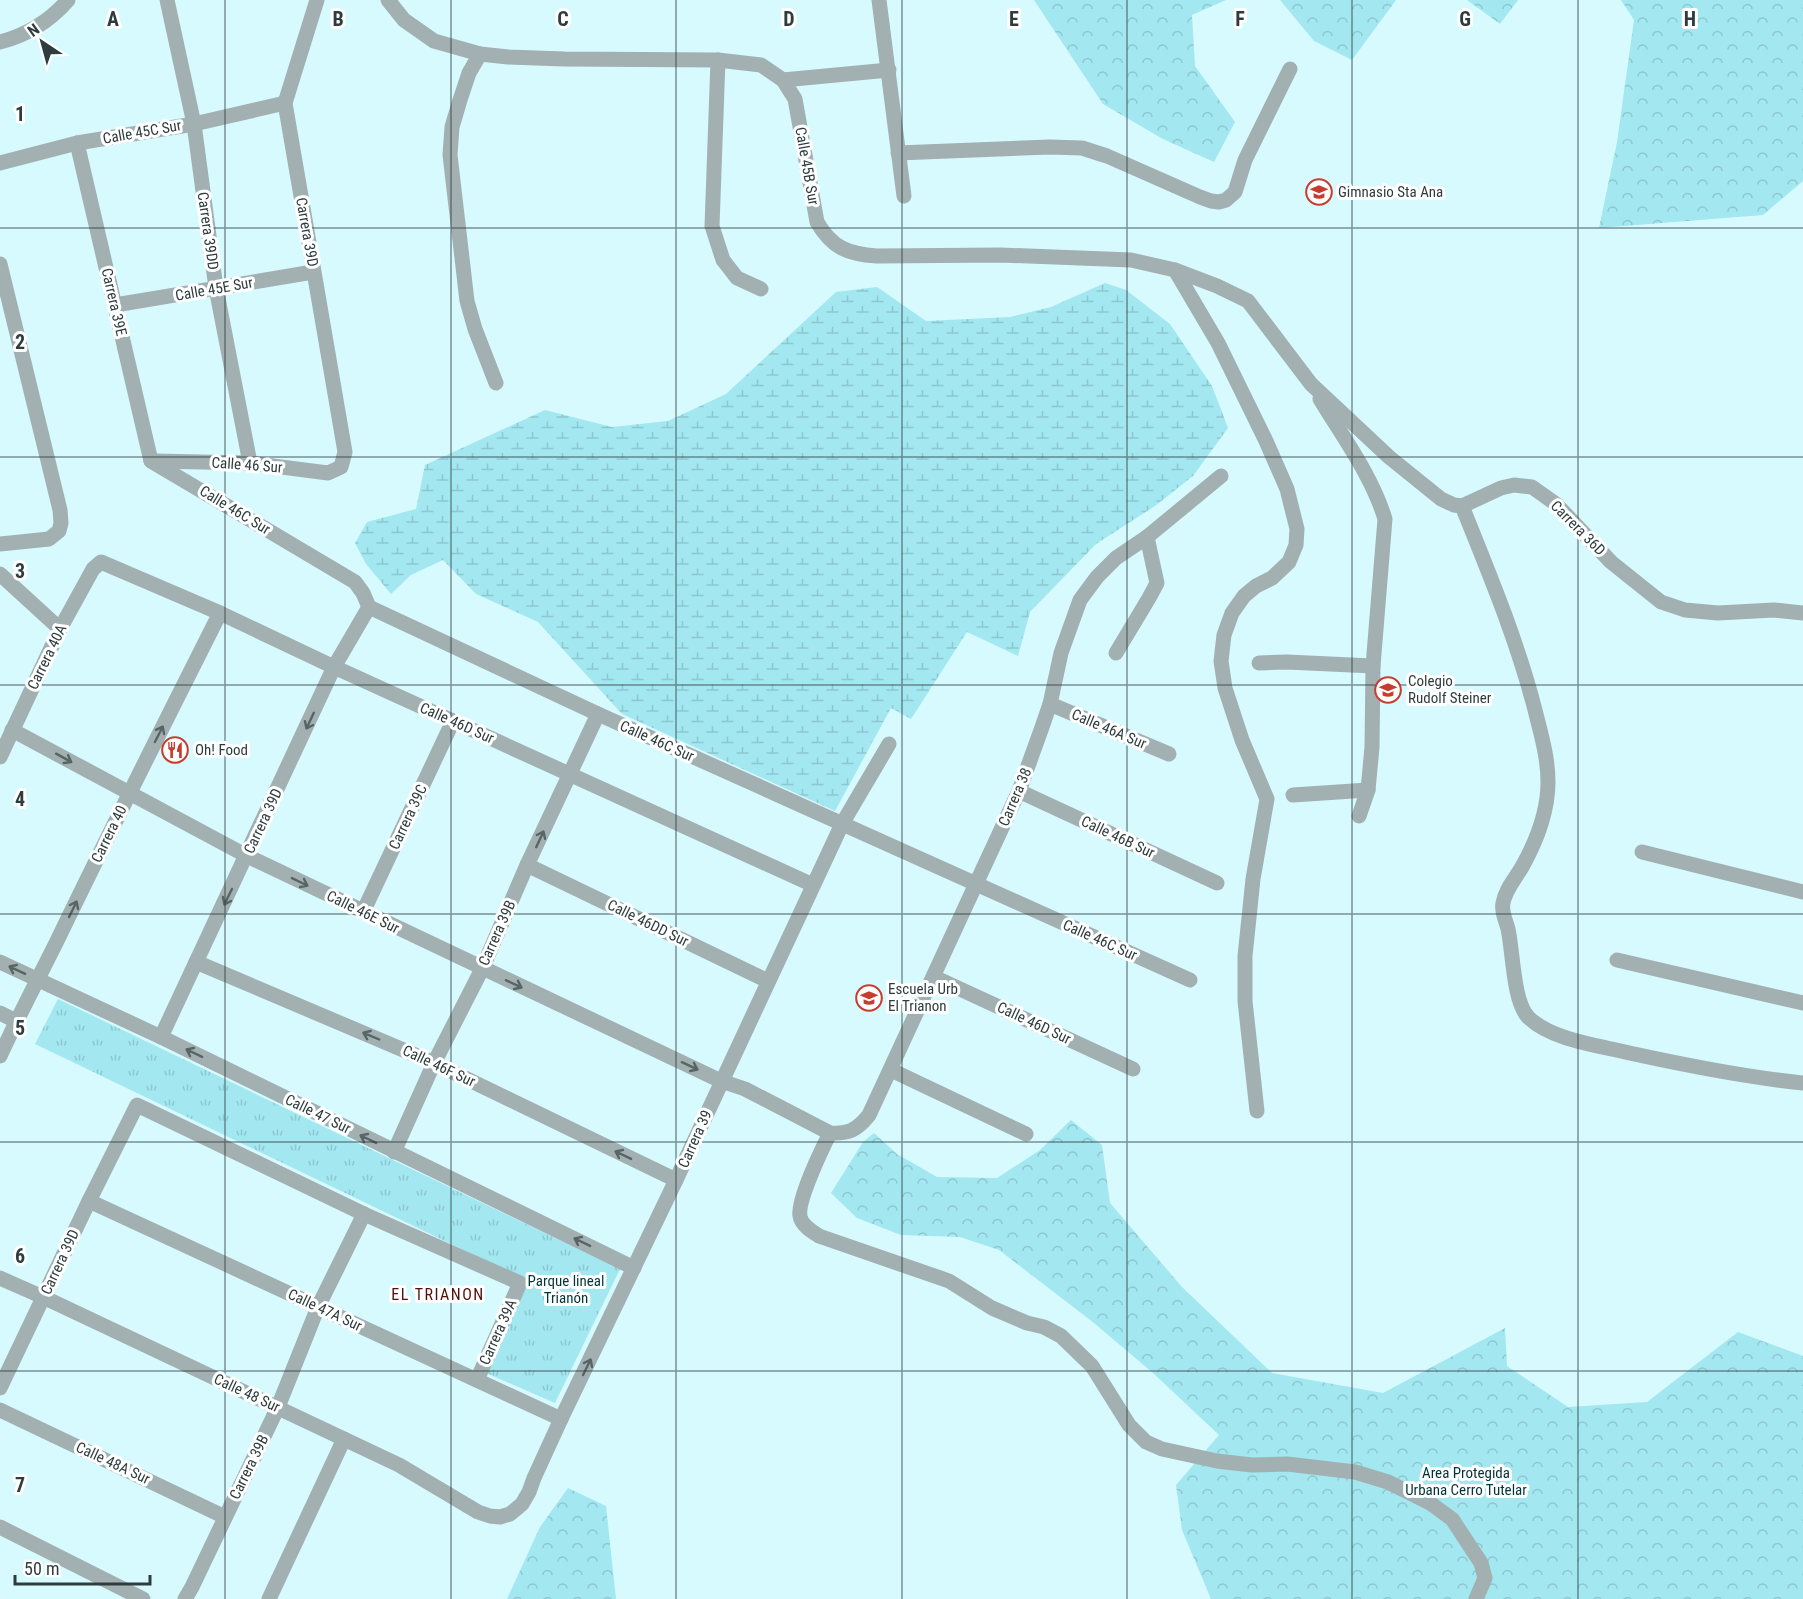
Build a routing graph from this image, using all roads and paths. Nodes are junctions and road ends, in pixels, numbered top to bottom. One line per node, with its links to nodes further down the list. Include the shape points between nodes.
1 (68, 0): 6 (street, via 40,26)
2 (167, 0): 13 (street, Carrera 39DD)
3 (317, 0): 12 (street, Carrera 39D)
4 (388, 0): 7 (street, via 404,20 434,41)
5 (879, 0): 10 (street)
6 (0, 42)
7 (480, 54): 8 (street, via 519,58); 24 (street, via 460,100 452,127 450,155 467,301)
8 (718, 60): 11 (street, via 761,65); 22 (street, via 712,226 723,260 737,278)
9 (1290, 69): 15 (street, via 1245,160 1235,192 1226,200 1211,201 1082,148)
10 (889, 70): 11 (street); 15 (street)
11 (783, 80): 19 (street, Calle 45B Sur, via 795,99 818,222 832,243 848,251 877,256 1131,260)
12 (285, 103): 13 (street, Calle 45C Sur); 20 (street, Carrera 39D)
13 (194, 124): 14 (street, Calle 45C Sur); 21 (street, Carrera 39DD)
14 (77, 143): 16 (street, Calle 45C Sur); 23 (street, Carrera 39E)
15 (898, 153): 17 (street)
16 (0, 163)
17 (904, 196)
18 (0, 264): 32 (street, via 61,523 59,531 49,539)
19 (1175, 270): 25 (street, Calle 45B Sur, via 1248,301); 83 (street, via 1218,343 1266,441 1287,489 1297,529 1289,562 1244,596 1232,613 1221,661 1225,688 1242,740 1267,799 1245,956 1245,1001)
20 (313, 272): 21 (street, Calle 45E Sur); 28 (street, Carrera 39D, via 345,452)
21 (216, 288): 23 (street, Calle 45E Sur); 27 (street, Carrera 39DD)
22 (761, 289)
23 (115, 305): 26 (street, Carrera 39E)
24 (496, 383)
25 (1311, 384): 30 (street, via 1441,499); 41 (street, via 1364,473 1385,519)
26 (151, 461): 27 (street, Calle 46 Sur); 35 (street, Calle 46C Sur, via 355,582)
27 (250, 463): 28 (street, Calle 46 Sur, via 328,473)
28 (341, 467)
29 (1221, 476): 31 (street, Carrera 38)
30 (1462, 506): 36 (street, Carrera 36D, via 1501,488 1532,487 1556,504 1611,562 1661,602 1685,610 1718,613); 82 (street, via 1526,675 1548,767 1546,800 1537,837 1506,892 1502,907 1516,988 1526,1014 1551,1032 1590,1044 1702,1069)
31 (1147, 537): 39 (street, via 1156,582); 43 (street, Carrera 38, via 1116,558 1080,600 1061,653)
32 (0, 544)
33 (101, 562): 37 (street, Calle 46D Sur); 38 (street, Carrera 40A, via 93,569)
34 (0, 574): 38 (street)
35 (369, 607): 42 (street, Carrera 39D); 44 (street, Calle 46C Sur)
36 (1803, 613)
37 (220, 614): 42 (street, Calle 46D Sur); 53 (street, Carrera 40, one-way to 37)
38 (60, 629): 46 (street, Carrera 40A)
39 (1116, 653)
40 (1259, 663): 41 (street)
41 (1373, 666): 51 (street)
42 (334, 668): 45 (street, Calle 46D Sur); 58 (street, Carrera 39D, one-way to 58)
43 (1050, 704): 48 (street, Calle 46A Sur); 52 (street, Carrera 38)
44 (598, 714): 50 (street, Carrera 39B); 56 (street, Calle 46C Sur)
45 (453, 721): 50 (street, Calle 46D Sur); 64 (street, Carrera 39C)
46 (12, 730): 49 (street, Carrera 40A); 53 (street, Calle 46E Sur, one-way to 53)
47 (889, 744): 56 (street, Carrera 39)
48 (1169, 754)
49 (0, 757)
50 (570, 774): 59 (street, Carrera 39B, one-way to 50); 62 (street, Calle 46D Sur)
51 (1368, 790): 54 (street); 55 (street)
52 (1019, 791): 60 (street, Calle 46B Sur); 61 (street, Carrera 38)
53 (129, 793): 58 (street, Calle 46E Sur); 70 (street, Carrera 40, one-way to 53)
54 (1293, 795)
55 (1359, 816)
56 (842, 824): 61 (street, Calle 46C Sur); 62 (street, Carrera 39)
57 (1642, 852): 63 (street)
58 (247, 856): 64 (street, Calle 46E Sur, one-way to 64); 67 (street, Carrera 39D, one-way to 67)
59 (527, 865): 68 (street, Carrera 39B); 72 (street, Calle 46DD Sur)
60 (1217, 883)
61 (976, 884): 69 (street, Carrera 38); 71 (street, Calle 46C Sur)
62 (813, 885): 72 (street, Carrera 39)
63 (1803, 892)
64 (363, 912): 68 (street, Calle 46E Sur)
65 (1617, 960): 73 (street)
66 (0, 962): 70 (street, Calle 47 Sur, one-way to 66)
67 (196, 962): 76 (street, Carrera 39D); 78 (street, Calle 46F Sur, one-way to 67)
68 (482, 969): 78 (street, Carrera 39B); 81 (street, Calle 46E Sur, one-way to 81)
69 (934, 977): 79 (street, Calle 46D Sur); 80 (street, Carrera 38)
70 (38, 980): 75 (street, Carrera 40); 76 (street, Calle 47 Sur)
71 (1190, 980)
72 (768, 981): 81 (street, Carrera 39)
73 (1803, 1003)
74 (0, 1013): 75 (street)
75 (16, 1021): 77 (street, Carrera 40)
76 (161, 1036): 86 (street, Calle 47 Sur, one-way to 76)
77 (0, 1056)
78 (434, 1063): 86 (street, Carrera 39B); 87 (street, Calle 46F Sur, one-way to 78)
79 (1133, 1069)
80 (891, 1070): 84 (street, Carrera 38, via 863,1123 854,1130); 85 (street)
81 (721, 1081): 84 (street); 87 (street, Carrera 39)
82 (1803, 1083)
83 (1257, 1111)
84 (830, 1132): 106 (street, via 809,1178 799,1216 812,1232 949,1281 992,1308 1061,1335 1092,1366 1129,1425 1146,1442 1217,1461 1355,1472 1389,1482 1430,1503 1452,1519 1481,1563 1485,1578)
85 (1026, 1134)
86 (394, 1152): 90 (street, Calle 47 Sur, one-way to 86)
87 (676, 1180): 90 (street, Carrera 39)
88 (89, 1201): 89 (street, Carrera 39D, via 137,1105); 92 (street, Carrera 39D); 93 (street, Calle 47A Sur)
89 (364, 1214): 93 (street, Carrera 39B); 94 (street, Carrera 39A, via 520,1283)
90 (634, 1268): 98 (street, Carrera 39, one-way to 90)
91 (0, 1278): 92 (street, Calle 48 Sur)
92 (43, 1297): 95 (street, Carrera 39D); 96 (street, Calle 48 Sur)
93 (318, 1307): 94 (street, Calle 47A Sur); 96 (street, Carrera 39B)
94 (477, 1380): 98 (street, Calle 47A Sur)
95 (0, 1388)
96 (278, 1407): 99 (street, Calle 48 Sur); 100 (street, Carrera 39B)
97 (0, 1410): 100 (street, Calle 48A Sur)
98 (561, 1419): 101 (street, Carrera 39, via 522,1503 510,1514)
99 (344, 1439): 101 (street, Calle 48 Sur); 105 (street)
100 (225, 1516): 103 (street, Carrera 39B)
101 (490, 1516)
102 (0, 1527): 104 (street)
103 (189, 1593)
104 (143, 1599)
105 (269, 1599)
106 (1476, 1599)

